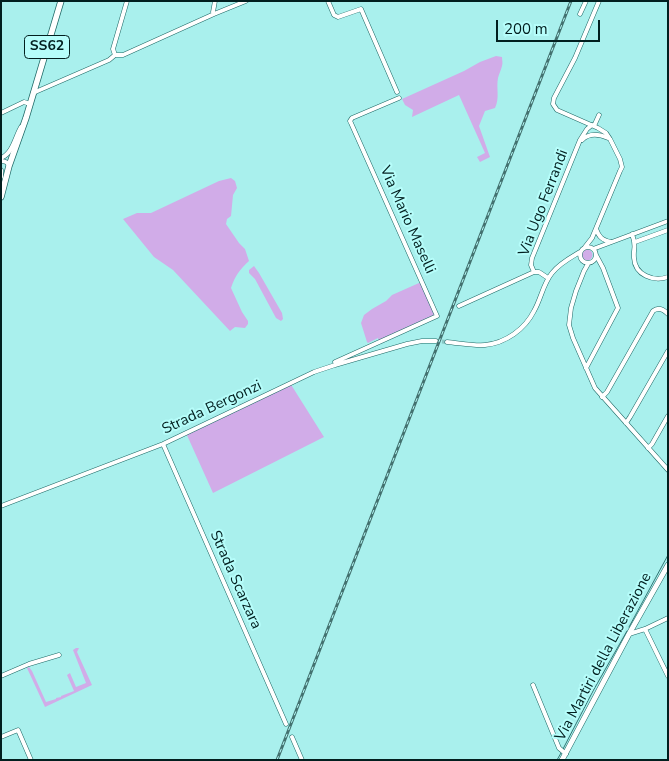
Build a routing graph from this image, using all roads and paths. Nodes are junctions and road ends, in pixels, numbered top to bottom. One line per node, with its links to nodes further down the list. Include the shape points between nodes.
1 (61, 1): 12 (main road, SS62)
2 (127, 1): 10 (street)
3 (216, 1): 8 (street)
4 (246, 1): 8 (street)
5 (328, 1): 11 (street, via 338,17 362,11)
6 (586, 1): 9 (street)
7 (599, 1): 18 (street, via 554,98 558,110)
8 (214, 14): 10 (street, via 123,55)
9 (580, 14)
10 (115, 55): 12 (street)
11 (397, 92)
12 (33, 93): 14 (main road, SS62)
13 (400, 98): 52 (street, Via Mario Maselli, via 350,121 438,316)
14 (30, 104): 15 (street, via 24,102); 17 (main road, SS62)
15 (1, 113)
16 (599, 115): 19 (street)
17 (26, 118): 22 (street, via 9,152); 24 (main road, SS62)
18 (581, 121): 19 (street); 20 (street)
19 (593, 126): 20 (street, Via Ugo Ferrandi); 21 (street)
20 (586, 134): 21 (street); 45 (street, Via Ugo Ferrandi, via 579,142 531,261)
21 (610, 139): 29 (street, via 622,167)
22 (1, 159): 24 (street)
23 (1, 166): 24 (street)
24 (9, 166): 27 (main road, SS62)
25 (1, 170): 26 (street)
26 (1, 177)
27 (1, 197)
28 (666, 221): 30 (street); 31 (street)
29 (596, 229): 32 (street); 33 (street, via 604,241)
30 (668, 230): 34 (street)
31 (632, 234): 33 (street); 34 (street)
32 (592, 238): 36 (street); 37 (street)
33 (611, 242): 35 (street)
34 (636, 242): 47 (street, via 634,259 640,272 651,279)
35 (600, 246): 37 (street); 39 (street)
36 (585, 247): 37 (street); 38 (street)
37 (593, 249): 39 (street)
38 (580, 252): 40 (street); 41 (street)
39 (596, 254): 42 (street); 43 (street)
40 (571, 258): 41 (street); 46 (street, via 559,265)
41 (581, 260): 42 (street); 44 (street)
42 (589, 264): 43 (street); 44 (street)
43 (603, 268): 54 (street, via 618,308)
44 (584, 271): 56 (street, via 571,308 569,325)
45 (534, 272): 46 (street); 48 (street)
46 (548, 278): 51 (street, via 534,312 515,334 485,345)
47 (668, 278)
48 (459, 306)
49 (668, 314): 59 (street, via 660,309 653,312)
50 (436, 341): 55 (street, Strada Bergonzi, via 415,342)
51 (447, 342)
52 (376, 344): 55 (street); 58 (street, Via Mario Maselli)
53 (668, 350): 61 (street)
54 (593, 352): 56 (street, via 587,356); 57 (street)
55 (376, 353): 58 (street, Strada Bergonzi)
56 (580, 354): 57 (street)
57 (586, 368): 59 (street)
58 (322, 369): 62 (street, Strada Bergonzi)
59 (602, 397): 61 (street)
60 (668, 416): 63 (street)
61 (626, 423): 63 (street)
62 (163, 444): 65 (street, Strada Bergonzi); 74 (street, Strada Scarzara)
63 (648, 448): 64 (street)
64 (668, 470)
65 (1, 506)
66 (668, 565): 69 (street, Via Martiri della Liberazione)
67 (668, 618): 68 (street)
68 (645, 629): 69 (street); 72 (street)
69 (629, 634): 77 (street, Via Martiri della Liberazione)
70 (59, 655): 71 (street)
71 (1, 676)
72 (668, 676)
73 (533, 685): 77 (street)
74 (286, 724)
75 (1, 737): 78 (street, via 18,730)
76 (292, 737): 79 (street)
77 (563, 752): 80 (street, Via Martiri della Liberazione)
78 (31, 760)
79 (302, 760)
80 (562, 760)

